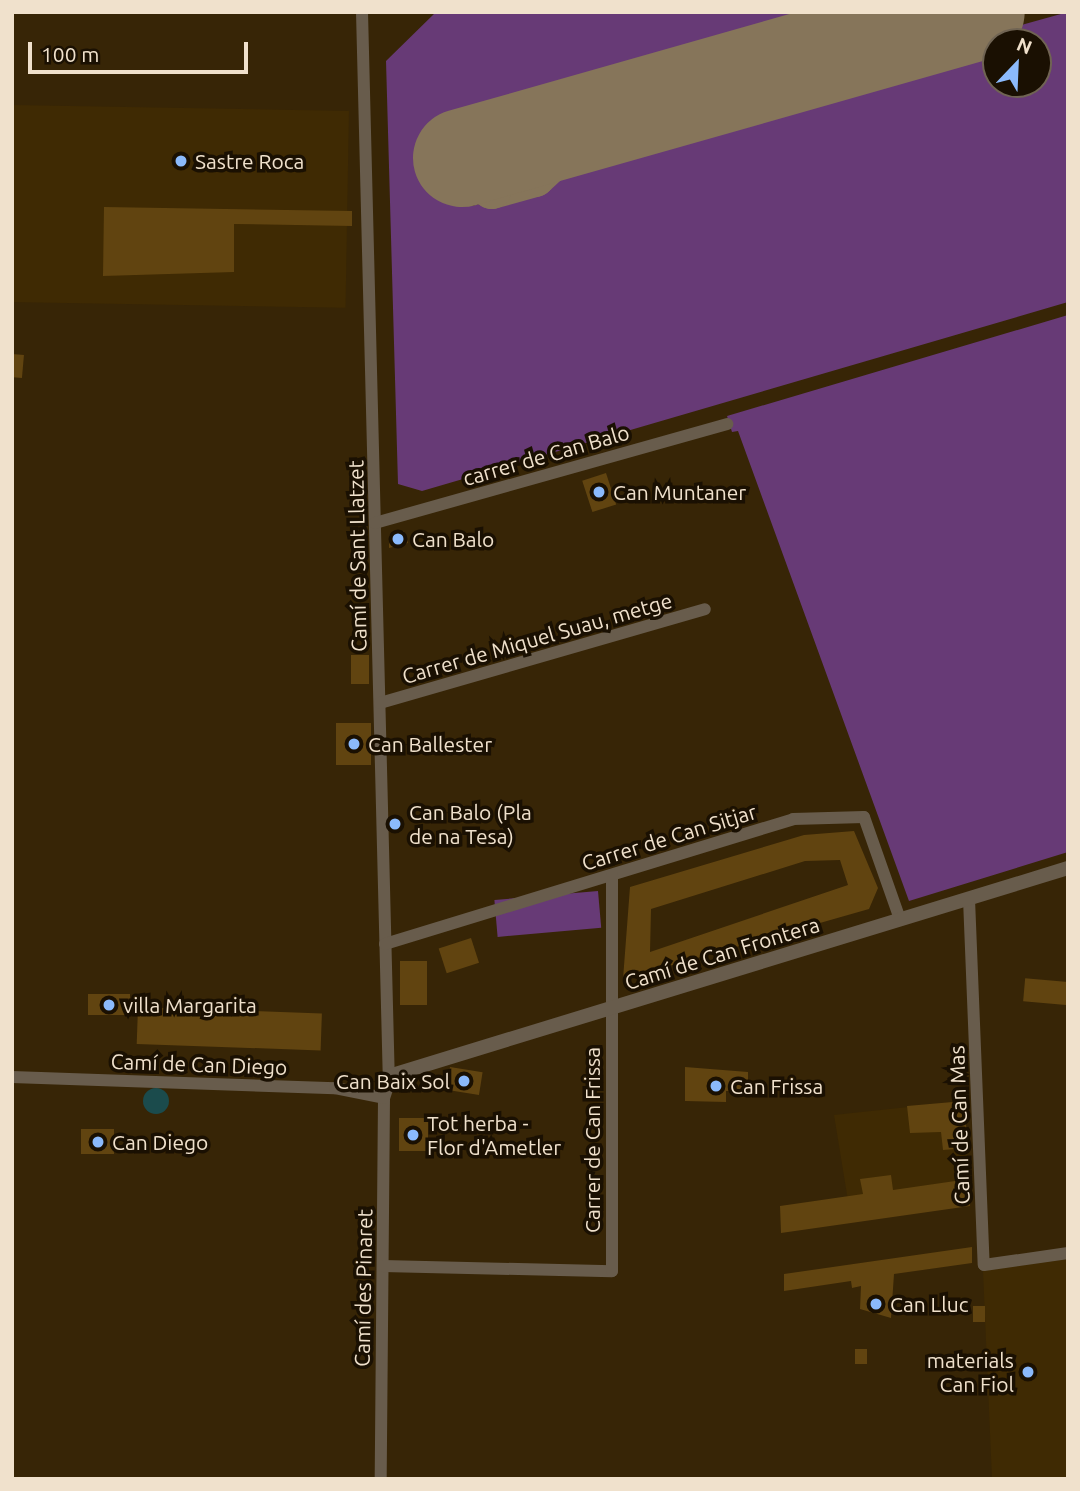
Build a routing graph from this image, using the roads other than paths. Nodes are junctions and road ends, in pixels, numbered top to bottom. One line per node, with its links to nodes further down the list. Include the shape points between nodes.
1 (362, 12): 3 (street, Camí de Sant Llatzet)
2 (727, 424): 3 (street, carrer de Can Balo)
3 (375, 523): 5 (street, Camí de Sant Llatzet)
4 (705, 610): 5 (street, Carrer de Miquel Suau, metge)
5 (380, 703): 10 (street, Camí de Sant Llatzet)
6 (1068, 868): 8 (street, Camí de Can Frontera)
7 (612, 875): 9 (street, Carrer de Can Sitjar, via 793,819 864,817); 10 (street, Carrer de Can Sitjar); 11 (street, Carrer de Can Frissa)
8 (969, 899): 9 (street, Camí de Can Frontera); 15 (street, Camí de Can Mas, via 984,1265)
9 (900, 919): 11 (street, Camí de Can Frontera)
10 (385, 944): 12 (street, Camí de Sant Llatzet)
11 (611, 1009): 12 (street, Camí de Can Frontera); 16 (street, Carrer de Can Frissa, via 612,1270)
12 (389, 1076): 14 (street, Camí de Sant Llatzet)
13 (12, 1077): 14 (street, Camí de Can Diego, via 335,1088)
14 (384, 1098): 16 (street, Camí des Pinaret)
15 (1068, 1253)
16 (383, 1266): 17 (street, Camí des Pinaret)
17 (381, 1479)

